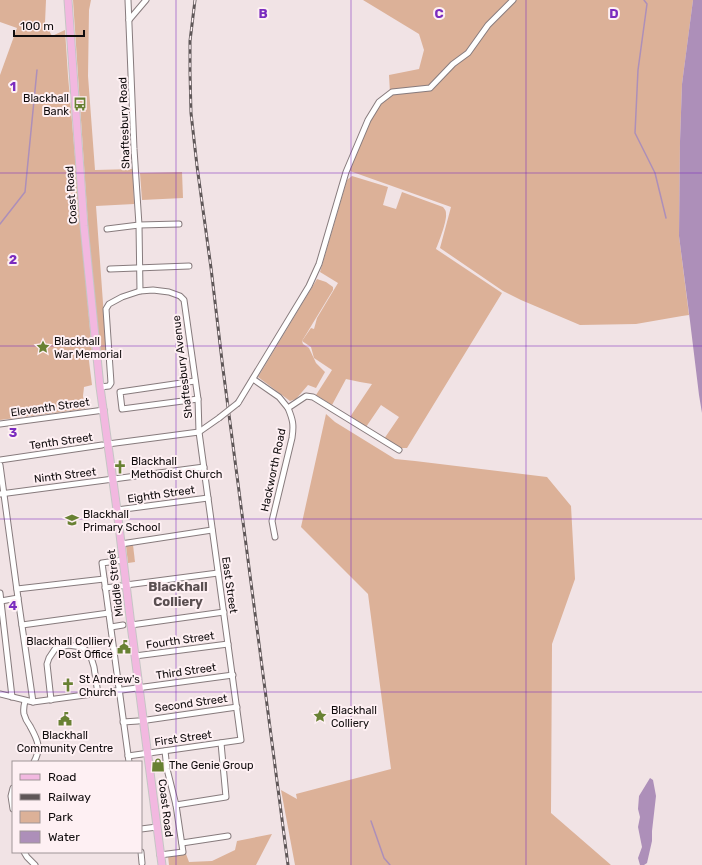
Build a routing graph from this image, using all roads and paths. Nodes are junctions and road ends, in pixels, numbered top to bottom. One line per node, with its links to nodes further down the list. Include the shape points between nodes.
1 (68, 0): 15 (main road, Coast Road, via 84,226)
2 (128, 0): 5 (street, Shaftesbury Road)
3 (146, 0): 5 (street)
4 (513, 0): 13 (street, via 488,25 468,52 430,88 392,92 379,102 368,120 346,172 316,274)
5 (129, 20): 7 (street, Shaftesbury Road)
6 (179, 224): 7 (street)
7 (139, 225): 8 (street); 10 (street, Shaftesbury Road)
8 (107, 229)
9 (189, 266): 10 (street)
10 (140, 268): 11 (street); 12 (street, Shaftesbury Road)
11 (110, 269)
12 (140, 290): 14 (street, Shaftesbury Avenue, via 169,292 184,300); 15 (street, via 122,296 106,309 111,383)
13 (253, 379): 17 (street, via 279,397); 20 (street, bridge, via 238,403)
14 (195, 381): 16 (street, Shaftesbury Avenue); 16 (street, via 120,392 122,409)
15 (100, 388): 18 (main road, Middle Street)
16 (198, 399): 20 (street, Shaftesbury Avenue)
17 (288, 408): 22 (street, via 306,396 313,396); 31 (street, Hackworth Road, via 294,427 272,521)
18 (104, 410): 19 (street, Eleventh Street); 21 (main road, Middle Street)
19 (0, 424)
20 (199, 432): 21 (street, Tenth Street); 25 (street, East Street)
21 (105, 445): 23 (street, Tenth Street); 26 (main road, Middle Street)
22 (399, 450)
23 (0, 460)
24 (0, 465): 27 (street)
25 (204, 467): 26 (street, Ninth Street); 28 (street, East Street)
26 (113, 479): 27 (street, Ninth Street); 29 (main road, Middle Street)
27 (2, 493): 38 (street)
28 (208, 498): 29 (street, Eighth Street); 30 (street, East Street)
29 (117, 510): 32 (main road, Middle Street)
30 (212, 530): 32 (street); 34 (street, East Street)
31 (275, 537)
32 (121, 544): 33 (main road, Middle Street)
33 (123, 560): 35 (street, via 102,563); 36 (main road, Middle Street)
34 (218, 573): 36 (street); 42 (street, East Street)
35 (104, 579): 37 (street); 38 (street)
36 (124, 586): 37 (street); 45 (main road, Middle Street)
37 (105, 588): 43 (street)
38 (17, 589): 40 (street)
39 (0, 593): 41 (street)
40 (18, 598): 41 (street); 44 (street)
41 (1, 601): 47 (street)
42 (224, 612): 45 (street); 48 (street, East Street)
43 (109, 613): 44 (street); 46 (street)
44 (22, 625): 58 (street)
45 (127, 625): 46 (street); 49 (main road, Middle Street)
46 (111, 627): 52 (street)
47 (3, 639): 55 (street)
48 (228, 644): 49 (street, Fourth Street); 50 (street, East Street)
49 (135, 656): 51 (main road, Middle Street)
50 (232, 675): 51 (street, Third Street); 59 (street, East Street)
51 (139, 688): 52 (street, Third Street); 66 (main road, Middle Street)
52 (119, 691): 54 (street, Third Street); 62 (street)
53 (0, 694): 55 (street)
54 (98, 694): 56 (street); 56 (street, via 90,654 82,647 68,644 55,649 48,658)
55 (12, 697): 57 (street)
56 (51, 700): 58 (street)
57 (25, 701): 58 (street); 68 (street, via 24,715 37,738 39,747)
58 (33, 702)
59 (237, 707): 60 (street, Second Street); 63 (street, East Street)
60 (148, 720)
61 (138, 721): 62 (street)
62 (124, 722): 67 (street)
63 (242, 740): 64 (street, First Street)
64 (221, 743): 65 (street, First Street); 72 (street, via 226,797)
65 (165, 751): 66 (street, First Street); 72 (street)
66 (148, 753): 67 (street, First Street); 73 (main road, Coast Road)
67 (128, 756): 69 (street)
68 (35, 761)
69 (129, 761)
70 (12, 792): 71 (street)
71 (12, 802)
72 (176, 804): 76 (street)
73 (157, 827): 74 (street); 79 (main road, Coast Road)
74 (142, 829)
75 (228, 836): 76 (street)
76 (182, 843): 79 (street, via 183,852)
77 (25, 853): 81 (street)
78 (141, 853): 80 (street)
79 (160, 855): 82 (main road, Coast Road)
80 (142, 863)
81 (35, 865)
82 (162, 865)

